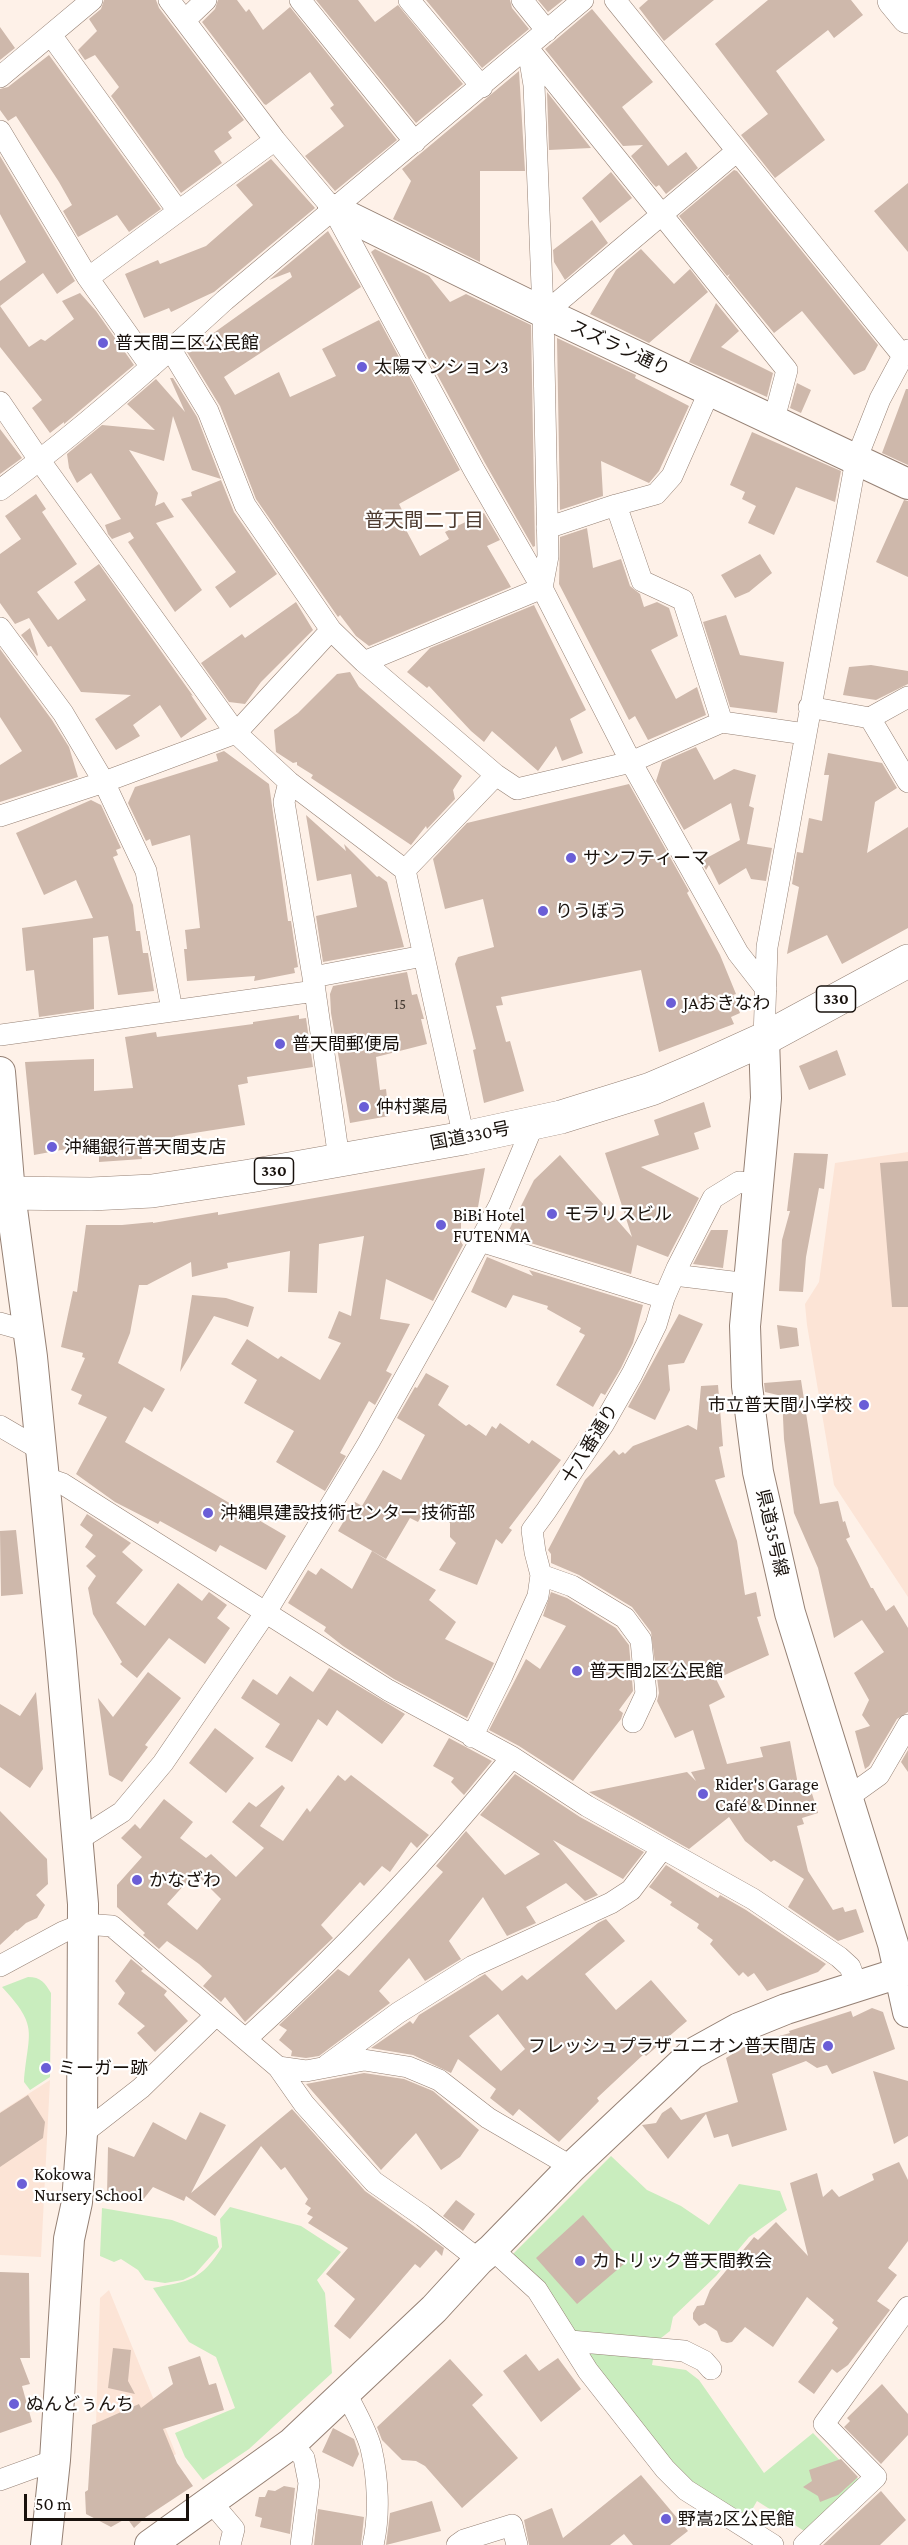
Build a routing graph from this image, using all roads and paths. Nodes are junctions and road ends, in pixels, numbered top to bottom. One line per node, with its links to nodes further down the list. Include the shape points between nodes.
1 (92, 0): 13 (street)
2 (169, 0): 11 (street)
3 (206, 0): 11 (street)
4 (300, 0): 19 (street)
5 (409, 0): 16 (street)
6 (522, 0): 12 (street)
7 (583, 0): 12 (street)
8 (615, 0): 20 (street)
9 (894, 0): 10 (main road)
10 (908, 17)
11 (185, 20): 18 (street)
12 (547, 31): 14 (street)
13 (51, 35): 15 (street); 22 (street)
14 (528, 49): 16 (street); 23 (street); 25 (street, via 534,85)
15 (0, 77)
16 (482, 87): 19 (street)
17 (0, 130): 24 (street)
18 (275, 140): 21 (street); 22 (street)
19 (415, 142): 21 (street)
20 (737, 151): 23 (street); 27 (street)
21 (333, 209): 25 (street, スズラン通り); 26 (street); 38 (street)
22 (178, 211): 24 (street)
23 (661, 214): 25 (street); 31 (street, via 788,370)
24 (88, 278): 28 (street)
25 (543, 312): 29 (street, スズラン通り); 37 (street)
26 (171, 350): 28 (street); 40 (street, via 208,411 245,505)
27 (905, 353): 32 (street, via 880,399)
28 (151, 367): 33 (street)
29 (710, 390): 31 (street, スズラン通り); 36 (street, via 672,476 656,494)
30 (0, 402): 33 (street)
31 (774, 419): 32 (street, スズラン通り)
32 (856, 460): 34 (street, スズラン通り); 43 (street)
33 (40, 461): 35 (street); 46 (street)
34 (908, 484)
35 (0, 490)
36 (616, 506): 37 (street); 45 (street, via 642,581 683,600)
37 (548, 528): 38 (street)
38 (542, 588): 41 (street); 48 (street)
39 (0, 628): 50 (street, via 63,713)
40 (331, 630): 41 (street); 46 (street)
41 (364, 662): 49 (street)
42 (908, 698): 44 (street)
43 (809, 707): 44 (street); 47 (street)
44 (870, 718): 52 (street)
45 (722, 722): 47 (street); 48 (street)
46 (236, 733): 50 (street); 51 (street)
47 (805, 734): 58 (street, via 767,947)
48 (631, 762): 49 (street, via 517,789); 58 (street, via 738,953)
49 (496, 776): 54 (street)
50 (104, 782): 53 (street); 59 (street, via 146,871)
51 (289, 782): 54 (street); 57 (street, via 284,802)
52 (908, 782)
53 (0, 816)
54 (405, 870): 55 (street)
55 (423, 956): 57 (street); 64 (street)
56 (908, 961): 61 (main road, 国道330号 / 330)
57 (314, 984): 59 (street, via 253,1001); 65 (street)
58 (766, 989): 61 (street)
59 (172, 1010): 60 (street)
60 (0, 1035)
61 (764, 1039): 63 (main road, 国道330号 / 330, via 651,1089); 66 (street, 県道35号線, via 766,1098)
62 (0, 1072): 67 (street)
63 (534, 1124): 64 (main road, 国道330号 / 330); 68 (street)
64 (464, 1138): 65 (main road, 国道330号 / 330)
65 (339, 1160): 67 (main road, 国道330号 / 330, via 152,1191)
66 (759, 1185): 69 (street, 十八番通り, via 739,1182 713,1198); 70 (street, 県道35号線)
67 (5, 1193): 72 (street)
68 (480, 1241): 71 (street); 76 (street, via 369,1442)
69 (674, 1275): 70 (street); 71 (street, 十八番通り)
70 (749, 1284): 81 (street, 県道35号線, via 745,1326 747,1386 758,1472 790,1613)
71 (664, 1298): 75 (street, 十八番通り, via 651,1335 603,1425 532,1530)
72 (14, 1327): 74 (street)
73 (0, 1426): 74 (street)
74 (42, 1464): 76 (street, via 63,1484); 82 (street)
75 (541, 1575): 77 (street, via 572,1586 625,1618 641,1640 646,1694); 79 (street, 十八番通り, via 538,1596)
76 (266, 1612): 79 (street, via 388,1690); 82 (street, via 163,1763 122,1812)
77 (633, 1722)
78 (908, 1725): 81 (street, via 879,1775)
79 (472, 1737): 80 (street)
80 (512, 1757): 83 (street); 90 (street, via 433,1851 352,1938)
81 (847, 1798): 86 (street, 県道35号線)
82 (78, 1840): 84 (street)
83 (662, 1850): 87 (street, via 753,1899 840,1957 850,1967); 92 (street, via 631,1890 473,1966 398,2013)
84 (83, 1924): 85 (street); 89 (street, via 112,1926); 93 (street)
85 (0, 1966)
86 (903, 1976): 87 (street); 88 (street, 県道35号線)
87 (857, 1986): 94 (street, via 786,2008 692,2054)
88 (908, 2012)
89 (216, 2015): 90 (street); 93 (street, via 141,2088)
90 (246, 2039): 91 (street)
91 (278, 2067): 92 (street, via 306,2071); 95 (street, via 304,2104 374,2182)
92 (325, 2067): 94 (street, via 364,2060 408,2067 439,2080 488,2118)
93 (82, 2134): 101 (street, via 77,2202 69,2239)
94 (572, 2167): 95 (street)
95 (485, 2254): 97 (street, via 537,2290); 99 (street)
96 (908, 2307): 112 (street, via 824,2424 876,2477)
97 (570, 2341): 98 (street, via 684,2351); 111 (street, via 642,2442 686,2490)
98 (711, 2369)
99 (346, 2393): 100 (street); 108 (street, via 370,2446 377,2490)
100 (292, 2443): 103 (street); 107 (street, via 303,2458 309,2483)
101 (55, 2460): 102 (street); 104 (street)
102 (0, 2480)
103 (212, 2503): 105 (street); 106 (street, via 234,2529)
104 (46, 2545)
105 (150, 2545)
106 (230, 2545)
107 (301, 2545)
108 (373, 2545)
109 (458, 2545): 110 (street, via 512,2525)
110 (517, 2545)
111 (773, 2545)
112 (804, 2545)

